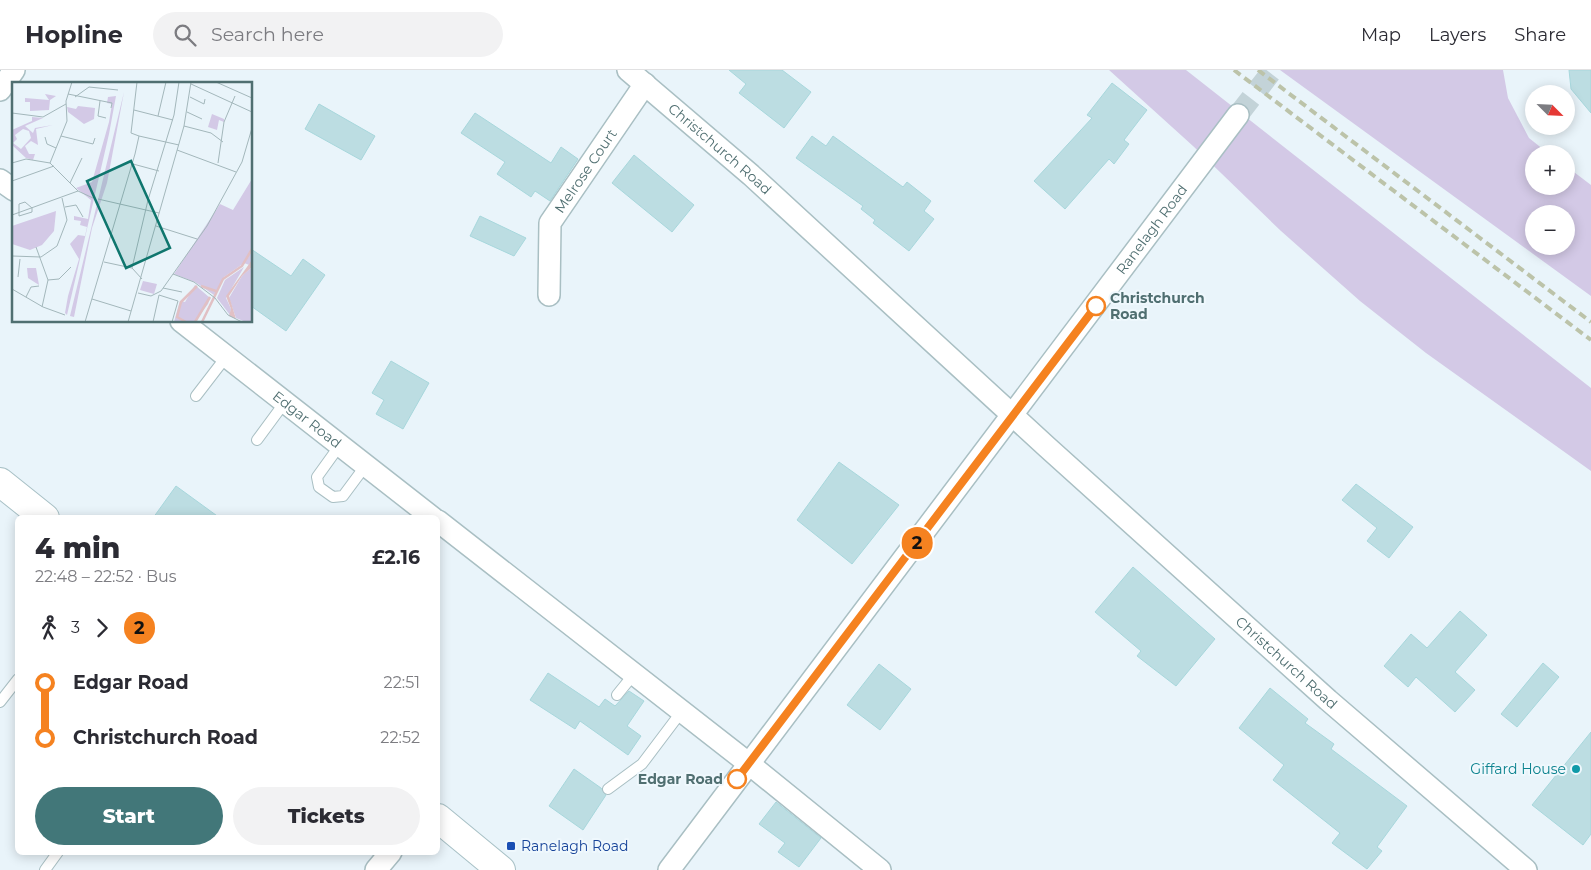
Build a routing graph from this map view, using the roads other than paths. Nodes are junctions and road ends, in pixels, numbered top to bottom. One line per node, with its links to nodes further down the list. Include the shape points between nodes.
1 (14, 70): 3 (street)
2 (640, 76): 5 (street, Melrose Court, via 550,223); 10 (street, Christchurch Road, via 752,175)
3 (0, 90)
4 (1238, 116): 10 (street, Ranelagh Road)
5 (549, 295)
6 (182, 322): 7 (street, Edgar Road)
7 (226, 357): 8 (lane); 9 (street, Edgar Road)
8 (196, 396)
9 (285, 402): 11 (lane); 12 (street, Edgar Road)
10 (1013, 417): 23 (street, Ranelagh Road); 33 (street, Christchurch Road, via 1328,700)
11 (257, 440)
12 (340, 445): 13 (street, Edgar Road); 13 (lane, via 317,477 319,487 333,497 343,496)
13 (366, 465): 16 (street, Edgar Road)
14 (0, 482): 15 (main road)
15 (41, 515)
16 (429, 515)
17 (440, 523): 18 (street)
18 (634, 674): 20 (lane); 22 (street)
19 (15, 683): 21 (lane)
20 (618, 695)
21 (0, 702)
22 (682, 711): 23 (street); 24 (lane, via 642,764)
23 (748, 763): 31 (street, Ranelagh Road); 32 (street)
24 (608, 788)
25 (440, 820): 30 (main road)
26 (56, 855): 28 (lane)
27 (388, 855): 29 (street)
28 (45, 870)
29 (376, 870)
30 (501, 870)
31 (669, 870)
32 (880, 870)
33 (1526, 870)

